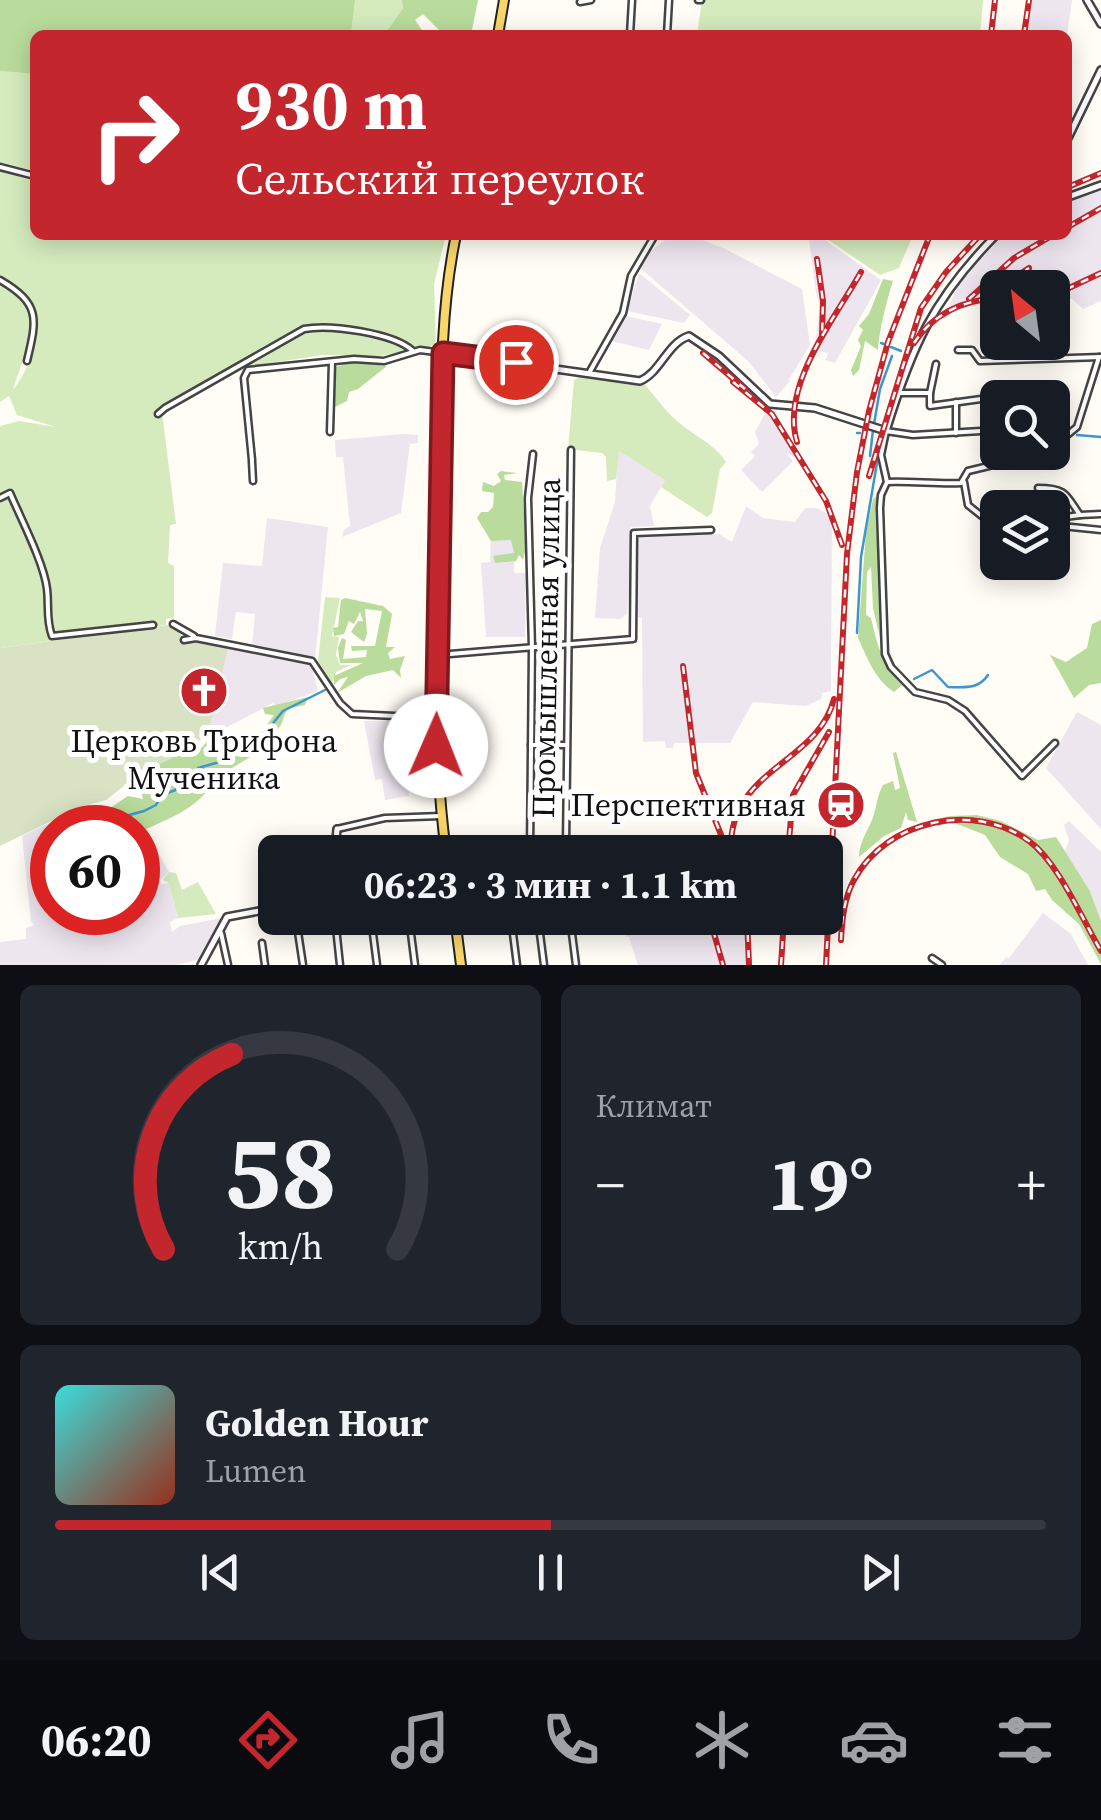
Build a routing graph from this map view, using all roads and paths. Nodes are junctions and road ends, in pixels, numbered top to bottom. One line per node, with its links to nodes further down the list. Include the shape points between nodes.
1 (504, 0): 8 (main road)
2 (591, 0): 6 (street)
3 (632, 0): 9 (street)
4 (670, 0): 10 (street)
5 (1087, 0): 7 (street)
6 (580, 2)
7 (1101, 24)
8 (499, 30)
9 (630, 30)
10 (668, 30)
11 (1101, 70): 12 (street)
12 (1072, 130)
13 (0, 167): 14 (street)
14 (30, 175)
15 (1101, 185): 16 (street)
16 (1072, 196)
17 (455, 240): 23 (main road, via 445,286)
18 (652, 240): 28 (street, via 631,276 623,313)
19 (991, 240): 29 (street, via 954,278 924,326)
20 (0, 280): 25 (street, via 28,300 33,312)
21 (958, 350): 24 (street, via 972,350 980,361)
22 (413, 351): 23 (street); 26 (street, via 384,361); 33 (street, via 400,341 304,329)
23 (443, 353): 28 (street); 60 (main road)
24 (1100, 357): 38 (street)
25 (27, 362)
26 (332, 362): 36 (street); 42 (street, via 245,374)
27 (936, 364): 30 (street)
28 (589, 373): 34 (street, via 644,380 689,336 770,404 815,408)
29 (897, 392): 30 (street); 34 (street)
30 (930, 393): 32 (street, via 930,406)
31 (980, 399): 32 (street)
32 (956, 402): 37 (street)
33 (158, 414)
34 (886, 431): 37 (street); 43 (street, via 881,455)
35 (980, 431): 37 (street)
36 (330, 432)
37 (956, 433)
38 (1070, 433)
39 (571, 450): 58 (street, Промышленная улица)
40 (533, 454): 59 (street)
41 (980, 469): 44 (street, via 968,471)
42 (253, 482)
43 (888, 482): 44 (street); 62 (street, via 880,508 890,667 915,692 958,704 1022,776)
44 (964, 482): 47 (street, via 968,506)
45 (1038, 488): 49 (street, via 1061,492)
46 (0, 498): 55 (street, via 10,493 47,590 52,636)
47 (980, 514)
48 (1101, 514): 49 (street)
49 (1080, 515): 50 (street)
50 (1070, 516)
51 (1070, 527): 53 (street)
52 (711, 530): 58 (street, via 634,533 633,639)
53 (1101, 530)
54 (173, 624): 56 (street)
55 (153, 625)
56 (196, 638): 57 (street); 61 (street, via 312,661 352,714)
57 (184, 640)
58 (570, 645): 59 (street); 64 (street, Промышленная улица)
59 (532, 648): 60 (street); 63 (street)
60 (438, 655): 61 (main road)
61 (437, 718): 65 (main road)
62 (1055, 743)
63 (530, 745): 64 (street); 69 (street)
64 (568, 745): 70 (street, Промышленная улица)
65 (441, 816): 66 (street, via 385,818); 68 (main road)
66 (338, 829): 67 (street)
67 (337, 835)
68 (444, 835)
69 (530, 835)
70 (564, 835)
71 (258, 911): 72 (street, via 227,917)
72 (221, 933): 83 (street); 84 (street)
73 (298, 935): 86 (street)
74 (337, 935): 87 (street)
75 (374, 935): 88 (street)
76 (412, 935): 89 (street)
77 (457, 935): 90 (main road)
78 (513, 935): 91 (street)
79 (540, 935): 92 (street)
80 (572, 935): 93 (street)
81 (262, 943): 85 (street)
82 (932, 958): 94 (street)
83 (201, 965)
84 (228, 965)
85 (266, 965)
86 (303, 965)
87 (340, 965)
88 (378, 965)
89 (416, 965)
90 (461, 965)
91 (517, 965)
92 (544, 965)
93 (576, 965)
94 (942, 965)

